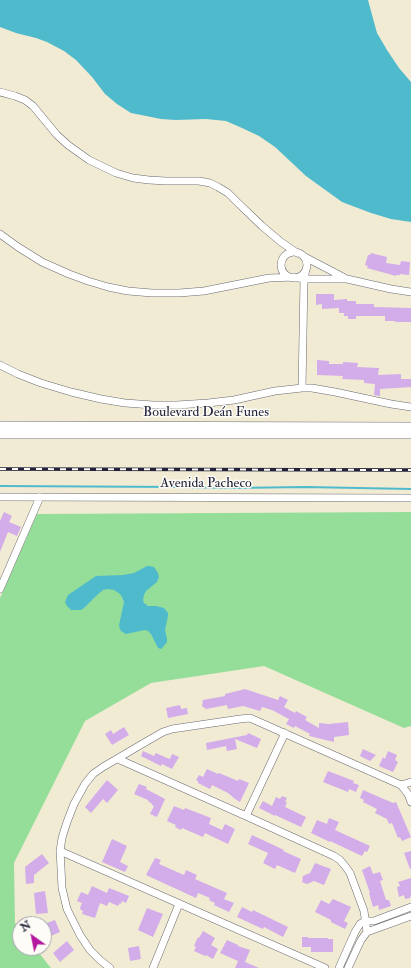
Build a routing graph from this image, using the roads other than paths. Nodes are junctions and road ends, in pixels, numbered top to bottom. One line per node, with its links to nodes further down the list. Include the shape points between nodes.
1 (0, 92): 3 (street, via 25,100 68,145 89,160 116,173 149,180 199,181 218,187)
2 (0, 234): 8 (street, via 42,262 69,274 128,290 152,293 204,291)
3 (281, 242): 4 (street); 5 (street)
4 (300, 254): 5 (street, via 288,254); 6 (street, via 306,263); 10 (street)
5 (282, 262): 7 (street, via 284,272); 8 (street, via 279,270)
6 (306, 269): 7 (street, via 301,275); 9 (street)
7 (294, 277): 8 (street); 9 (street)
8 (269, 278)
9 (304, 279): 10 (street); 13 (street)
10 (347, 279): 11 (street)
11 (411, 292)
12 (0, 365): 13 (street, via 41,383 125,403 208,403)
13 (302, 388): 14 (street, via 320,389)
14 (411, 407)
15 (0, 426): 16 (main road, Boulevard Deán Funes)
16 (411, 427)
17 (0, 434): 18 (main road, Boulevard Deán Funes)
18 (411, 434)
19 (0, 497): 20 (street, Avenida Pacheco)
20 (40, 497): 21 (street, Avenida Pacheco); 22 (street)
21 (411, 498)
22 (0, 588)
23 (285, 733): 24 (street, via 250,718 182,727 163,732); 26 (street); 28 (street)
24 (118, 759): 28 (street); 29 (street, via 103,766 85,784 67,822)
25 (411, 782): 26 (street)
26 (401, 786): 27 (street)
27 (411, 802)
28 (246, 816): 33 (street, via 340,860 350,873 364,911)
29 (60, 851): 30 (street); 35 (street, via 62,888 67,909 90,950)
30 (180, 904): 36 (street); 37 (street)
31 (411, 907): 33 (street)
32 (411, 916): 34 (street)
33 (365, 921): 34 (street); 38 (street, via 355,932)
34 (367, 932): 39 (street)
35 (110, 968)
36 (153, 968)
37 (325, 968)
38 (340, 968)
39 (348, 968)

